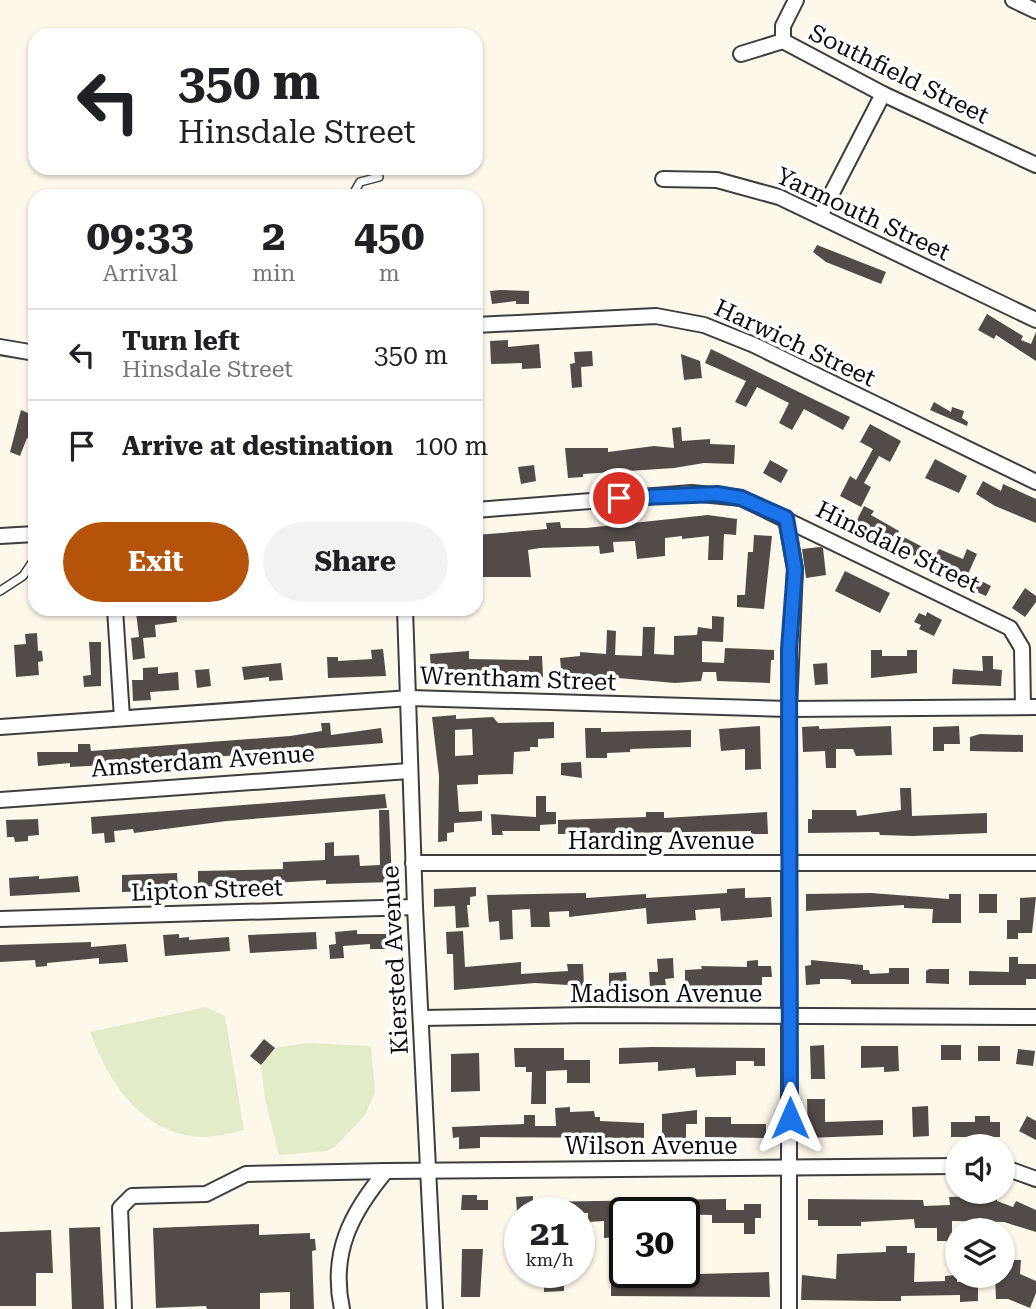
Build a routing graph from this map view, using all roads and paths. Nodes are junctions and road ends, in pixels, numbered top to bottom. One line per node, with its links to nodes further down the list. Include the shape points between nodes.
1 (796, 0): 4 (street, via 783,26)
2 (1013, 0): 3 (street)
3 (1033, 6)
4 (783, 41): 5 (street, Southfield Street); 6 (street, Southfield Street)
5 (741, 54)
6 (883, 93): 7 (street, Southfield Street); 11 (street)
7 (1036, 165)
8 (379, 177): 10 (lane, via 360,182)
9 (663, 179): 11 (street, Yarmouth Street, via 732,183)
10 (356, 189)
11 (820, 216): 12 (street, Yarmouth Street)
12 (1036, 320)
13 (483, 325): 16 (street, Harwich Street, via 680,318 754,345)
14 (0, 348): 15 (street)
15 (28, 352)
16 (1036, 482)
17 (483, 509): 18 (street, Hinsdale Street, via 704,493 741,498)
18 (786, 518): 26 (street, Hinsdale Street, via 1010,628 1022,648); 27 (street, via 795,569)
19 (28, 534): 20 (street)
20 (0, 536)
21 (28, 568): 22 (lane)
22 (0, 591)
23 (115, 616): 28 (street)
24 (405, 616): 25 (street, Kiersted Avenue)
25 (410, 698): 27 (street, Wrentham Street); 28 (street, Wrentham Street); 30 (street, Kiersted Avenue)
26 (1029, 707): 27 (street, Wrentham Street)
27 (789, 709): 34 (street)
28 (122, 718): 29 (street, Wrentham Street)
29 (0, 727)
30 (409, 771): 31 (street, Amsterdam Avenue); 32 (street, Kiersted Avenue)
31 (0, 800)
32 (413, 863): 34 (street, Harding Avenue); 35 (street, Kiersted Avenue)
33 (1036, 863): 34 (street, Harding Avenue)
34 (789, 864): 37 (street)
35 (415, 907): 36 (street, Lipton Street); 39 (street, Kiersted Avenue)
36 (0, 919)
37 (790, 1017): 38 (street, Madison Avenue); 39 (street, Madison Avenue); 42 (street)
38 (1036, 1017)
39 (421, 1018): 41 (street, Kiersted Avenue)
40 (945, 1166): 42 (street, Wilson Avenue)
41 (428, 1169): 42 (street, Wilson Avenue); 43 (street, Wilson Avenue); 48 (street, Kiersted Avenue)
42 (790, 1169): 49 (street)
43 (386, 1171): 46 (street, Wilson Avenue, via 246,1174 206,1194 132,1196 120,1208); 47 (street, via 364,1197 342,1241 338,1289)
44 (1015, 1171): 45 (street)
45 (1036, 1179)
46 (124, 1309)
47 (342, 1309)
48 (435, 1309)
49 (789, 1309)

